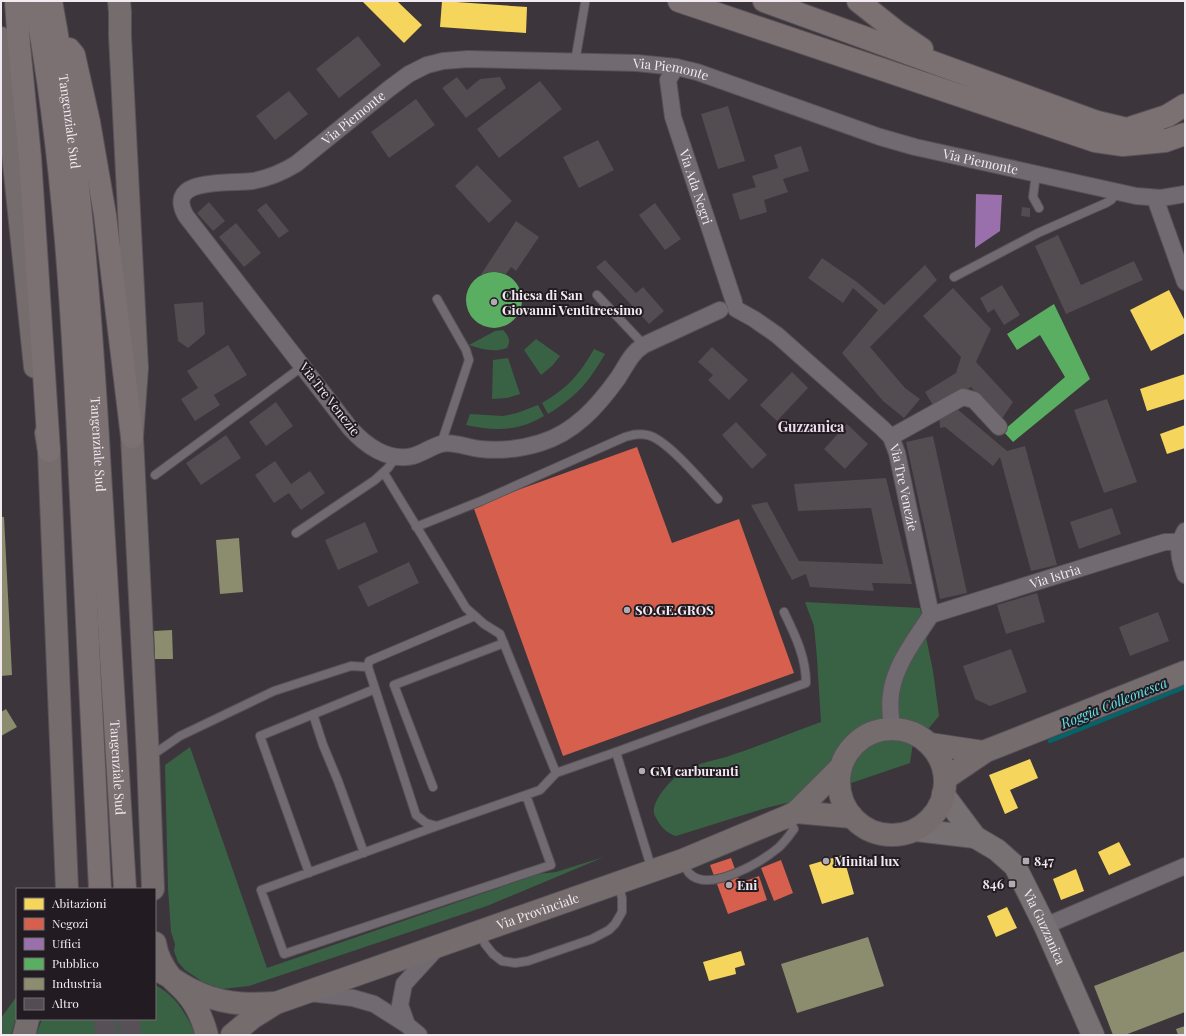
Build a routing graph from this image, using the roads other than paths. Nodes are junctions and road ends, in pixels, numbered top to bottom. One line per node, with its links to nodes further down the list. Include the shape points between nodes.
1 (16, 1): 34 (highway, via 30,157)
2 (36, 1): 73 (highway, Tangenziale Sud, via 55,123 69,271)
3 (51, 1): 9 (highway, Tangenziale Sud)
4 (118, 1): 31 (main road, via 138,368)
5 (679, 1): 16 (highway, via 1095,140 1123,145 1165,141)
6 (764, 1): 13 (highway)
7 (858, 1): 13 (highway, via 903,37)
8 (585, 3): 11 (lane)
9 (57, 34): 31 (highway, via 74,55 89,122 105,215); 74 (highway, Tangenziale Sud, via 80,203 92,351)
10 (1, 38): 34 (main road, via 32,355)
11 (575, 62): 12 (street, Via Piemonte, via 637,63); 20 (street, Via Piemonte, via 460,59 427,65 390,88 288,169 254,181 200,184 190,189)
12 (676, 67): 17 (street, Via Piemonte, via 714,77 891,140); 27 (street, Via Ada Negri, via 668,80 670,107 725,276)
13 (959, 71): 15 (highway, via 1089,119)
14 (1185, 105): 15 (highway, via 1160,119)
15 (1126, 129): 16 (highway, via 1144,132 1172,129)
16 (1183, 131)
17 (1036, 174): 18 (street, Via Piemonte); 22 (lane, via 1033,197)
18 (1118, 192): 21 (street, Via Piemonte); 23 (lane, via 1106,203 1038,233)
19 (1185, 194): 21 (street, Via Piemonte)
20 (182, 198): 29 (street, Via Tre Venezie, via 181,207 186,216)
21 (1155, 198): 24 (street)
22 (1039, 208)
23 (954, 277)
24 (1185, 282)
25 (598, 295): 28 (lane)
26 (437, 299): 33 (lane, via 469,360)
27 (729, 306): 28 (street, Via Tre Venezie); 32 (street, Via Tre Venezie, via 762,324 784,341)
28 (644, 345): 33 (street, Via Tre Venezie, via 634,353 608,392 593,409 559,435 532,445 501,450)
29 (303, 366): 35 (street, Via Tre Venezie, via 360,439 371,448); 37 (lane)
30 (999, 427): 32 (street, via 974,400 963,397)
31 (132, 438): 55 (main road)
32 (890, 438): 44 (street, Via Tre Venezie, via 897,453)
33 (441, 444): 35 (street, Via Tre Venezie, via 413,456)
34 (49, 451): 72 (main road)
35 (396, 456): 36 (lane)
36 (384, 473): 39 (lane); 40 (lane)
37 (155, 475)
38 (718, 499): 39 (lane, via 663,443 640,434 625,438)
39 (416, 527): 45 (lane, via 466,608)
40 (296, 533)
41 (1182, 537): 42 (street, via 1179,555); 44 (street, Via Istria)
42 (1185, 575)
43 (784, 612): 53 (lane, via 801,650 806,682)
44 (931, 615): 51 (street, via 909,648 895,676 891,693)
45 (475, 616): 46 (lane, via 500,634); 47 (lane, via 369,661)
46 (504, 643): 57 (lane); 59 (lane, via 394,685)
47 (368, 667): 49 (lane); 55 (lane, via 351,666 274,692 180,736)
48 (1185, 672): 54 (main road)
49 (375, 689): 50 (lane); 63 (lane, via 416,815)
50 (313, 714): 66 (lane, via 322,745); 70 (lane, via 260,736)
51 (892, 728): 52 (main road, Via Provinciale, via 915,734); 56 (main road, Via Provinciale, via 880,729 863,736 850,748)
52 (930, 744): 54 (main road, Via Provinciale); 58 (main road, Via Provinciale, via 942,763)
53 (616, 752): 57 (lane); 69 (lane)
54 (983, 752): 58 (main road)
55 (148, 758): 75 (main road)
56 (841, 767): 61 (main road, Via Provinciale); 62 (main road, Via Provinciale, via 838,781 842,799)
57 (556, 773): 60 (lane, via 540,790)
58 (944, 786): 64 (main road, via 939,804 927,821); 65 (street, Via Guzzanica)
59 (433, 787)
60 (526, 795): 63 (lane); 70 (lane, via 551,865 284,954 261,890)
61 (791, 814): 62 (main road, Via Provinciale); 67 (main road, Via Provinciale); 67 (lane, via 794,829 785,842 747,868 714,880 699,879 690,875)
62 (852, 817): 64 (main road, Via Provinciale, via 879,833 904,834)
63 (437, 826): 66 (lane)
64 (916, 830): 65 (street, Via Guzzanica)
65 (975, 837): 76 (street, Via Guzzanica, via 997,850 1015,866)
66 (364, 852): 70 (lane)
67 (683, 860): 69 (main road, Via Provinciale)
68 (1185, 866): 76 (street)
69 (652, 871): 71 (main road, Via Provinciale)
70 (309, 873)
71 (618, 883): 77 (main road, Via Provinciale); 77 (lane, via 622,912 609,930 592,939 515,963 502,961 492,954 485,944)
72 (67, 888)
73 (100, 888)
74 (125, 888)
75 (153, 888)
76 (1045, 926): 86 (street, Via Guzzanica)
77 (481, 931): 79 (main road, Via Provinciale)
78 (156, 946): 80 (main road)
79 (440, 946): 81 (main road, Via Provinciale); 83 (street, via 404,984 400,1005)
80 (164, 974): 82 (main road, via 189,989 220,1001 246,1004); 84 (main road, via 186,992 195,1004)
81 (307, 992): 82 (main road, Via Provinciale); 83 (street, via 354,998 374,1004)
82 (276, 1003): 85 (main road)
83 (413, 1030)
84 (207, 1035)
85 (232, 1035)
86 (1093, 1035)

